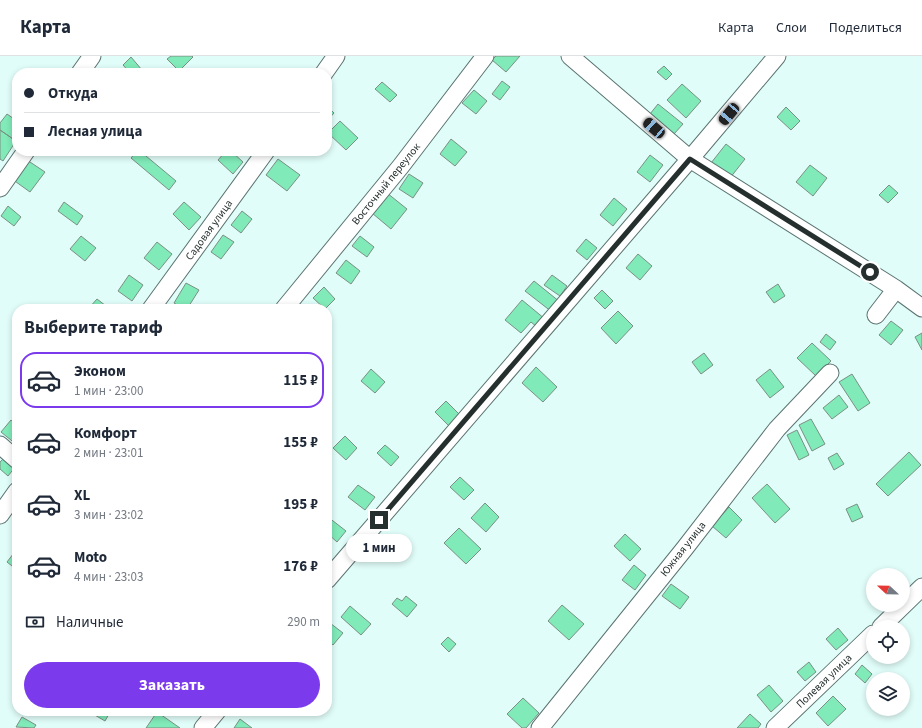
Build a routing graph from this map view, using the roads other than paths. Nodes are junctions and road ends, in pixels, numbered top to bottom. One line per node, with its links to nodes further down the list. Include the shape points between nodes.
1 (92, 56): 6 (street)
2 (336, 56): 7 (street)
3 (485, 56): 14 (street, Восточный переулок, via 401,166)
4 (570, 56): 10 (street)
5 (777, 56): 10 (street)
6 (84, 68)
7 (328, 68)
8 (22, 156): 11 (street)
9 (262, 156): 13 (street, Садовая улица)
10 (690, 159): 12 (street); 22 (street)
11 (0, 188)
12 (896, 289): 15 (street); 16 (street)
13 (155, 304)
14 (288, 304)
15 (922, 308)
16 (876, 314)
17 (830, 373): 28 (street, Южная улица, via 777,429)
18 (0, 444): 19 (street)
19 (12, 455)
20 (12, 499): 21 (street)
21 (0, 515)
22 (332, 574)
23 (922, 587): 24 (street)
24 (888, 620)
25 (866, 641): 29 (street, Полевая улица)
26 (212, 716): 27 (street)
27 (203, 728)
28 (540, 728)
29 (775, 728)

